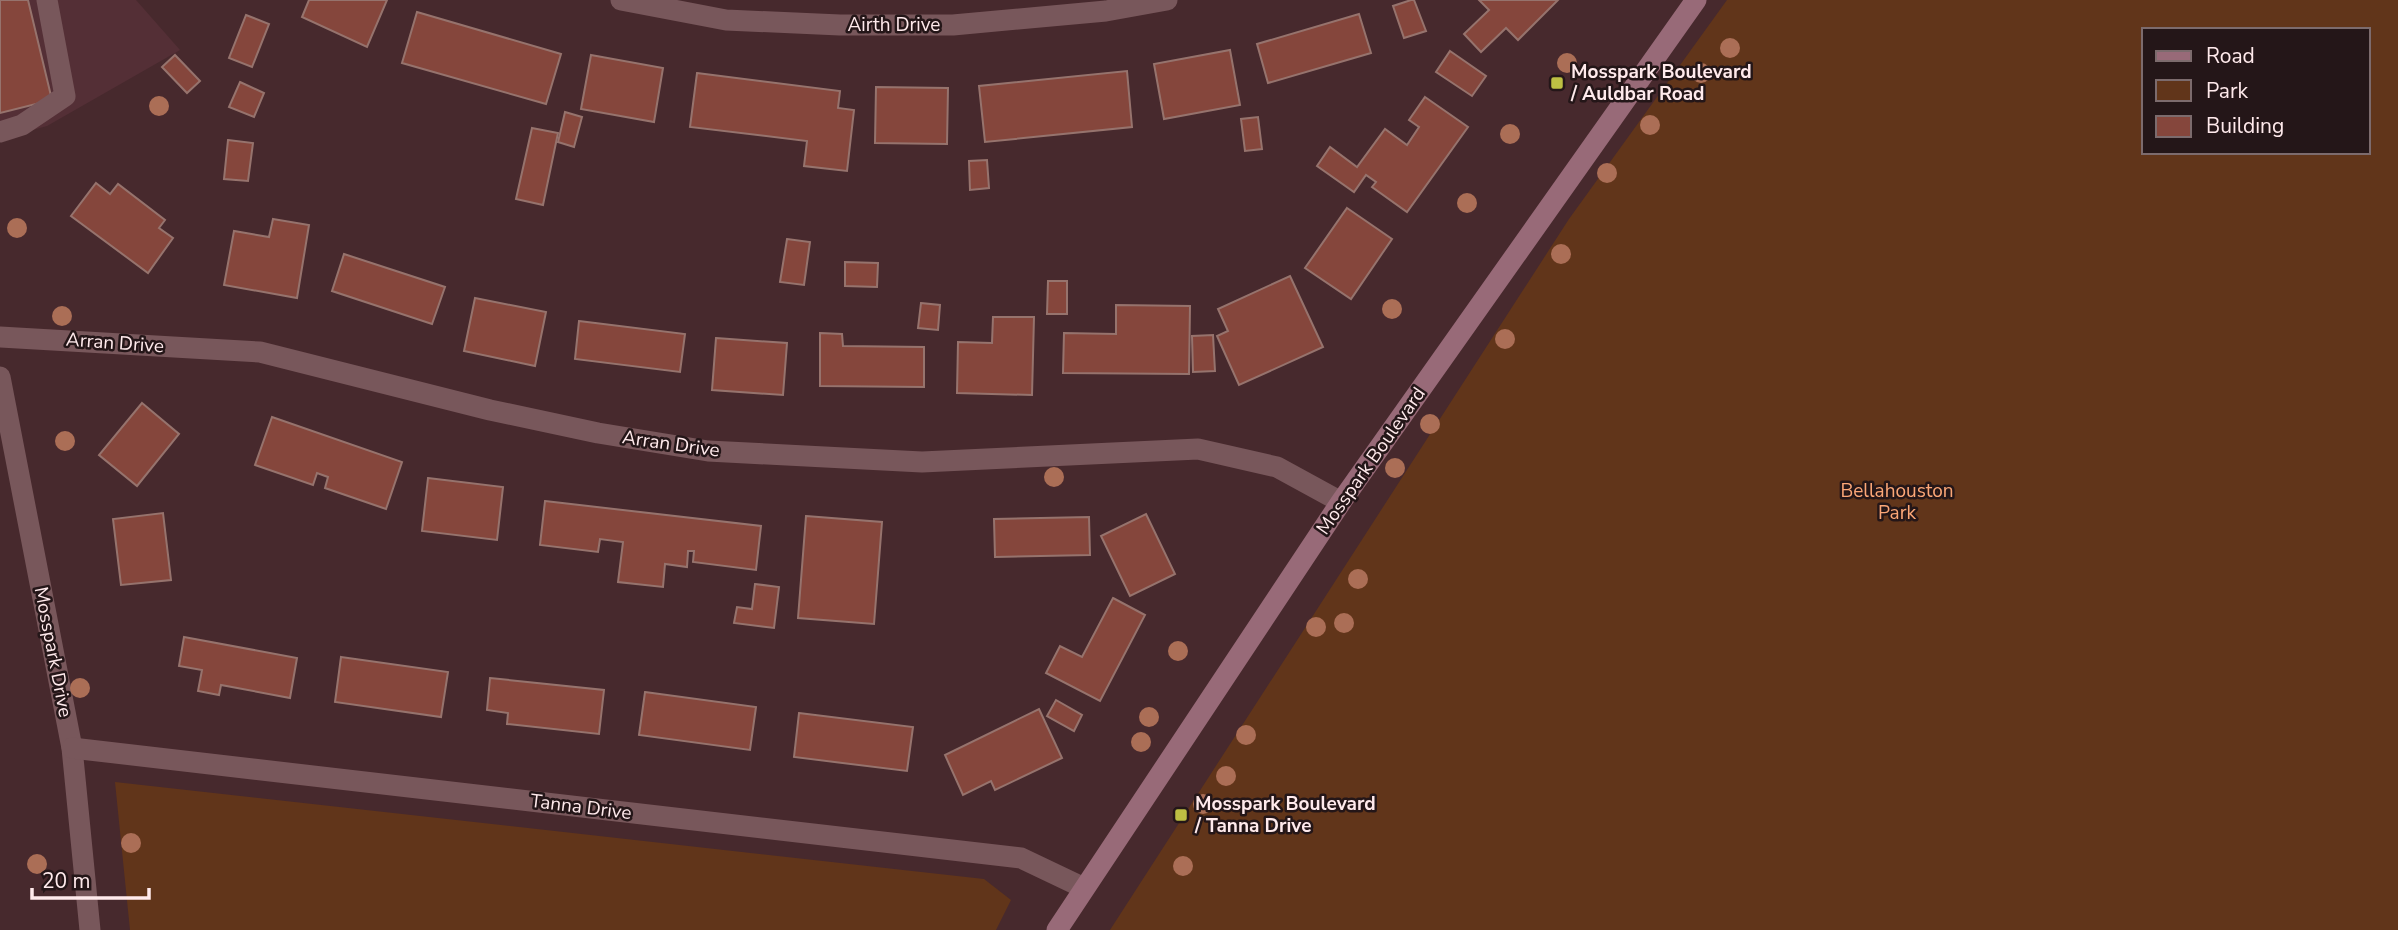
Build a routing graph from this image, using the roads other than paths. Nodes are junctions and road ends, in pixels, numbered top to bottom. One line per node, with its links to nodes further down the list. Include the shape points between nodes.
1 (47, 0): 5 (street, via 65,96 23,125)
2 (621, 0): 3 (street, Airth Drive, via 726,20 953,26 1107,11)
3 (1167, 0)
4 (1696, 0): 8 (street, Mosspark Boulevard)
5 (0, 132)
6 (0, 337): 8 (street, Arran Drive, via 260,352 490,410 708,451 922,463 1198,449 1277,467)
7 (0, 377): 9 (street, Mosspark Drive)
8 (1341, 502): 10 (street, Mosspark Boulevard)
9 (72, 748): 10 (street, Tanna Drive, via 1021,858); 11 (street, Mosspark Drive)
10 (1084, 888): 12 (street, Mosspark Boulevard)
11 (90, 930)
12 (1057, 930)

